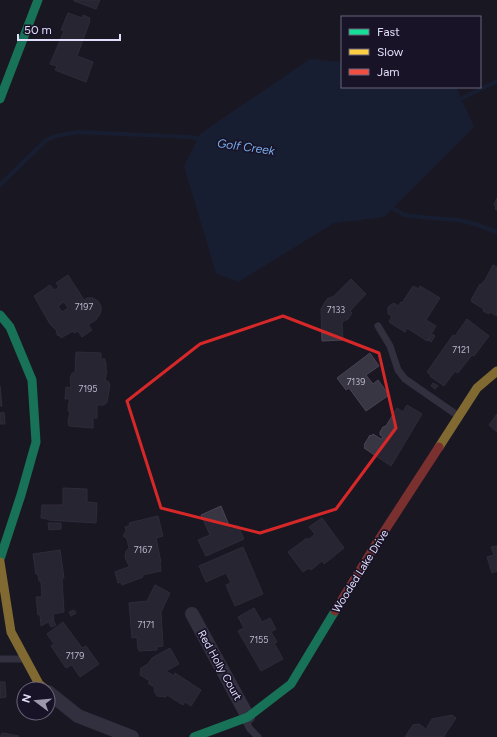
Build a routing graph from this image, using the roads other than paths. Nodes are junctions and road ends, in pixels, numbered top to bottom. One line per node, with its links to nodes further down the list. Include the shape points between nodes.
1 (38, 0): 2 (street)
2 (0, 100)
3 (0, 315): 7 (street, via 10,327 32,380 36,442)
4 (378, 326): 6 (lane, via 405,380)
5 (497, 371): 6 (street, Wooded Lake Drive, via 477,388)
6 (459, 416): 13 (street, Wooded Lake Drive, via 376,544 291,684)
7 (0, 560): 10 (street, via 11,632)
8 (192, 614): 13 (street, Red Holly Court)
9 (0, 659): 10 (lane)
10 (25, 659): 11 (street)
11 (37, 681)
12 (56, 698): 14 (street, via 78,716)
13 (246, 718): 15 (street, Wooded Lake Drive); 16 (lane, via 250,729)
14 (132, 737)
15 (194, 737)
16 (258, 737)

